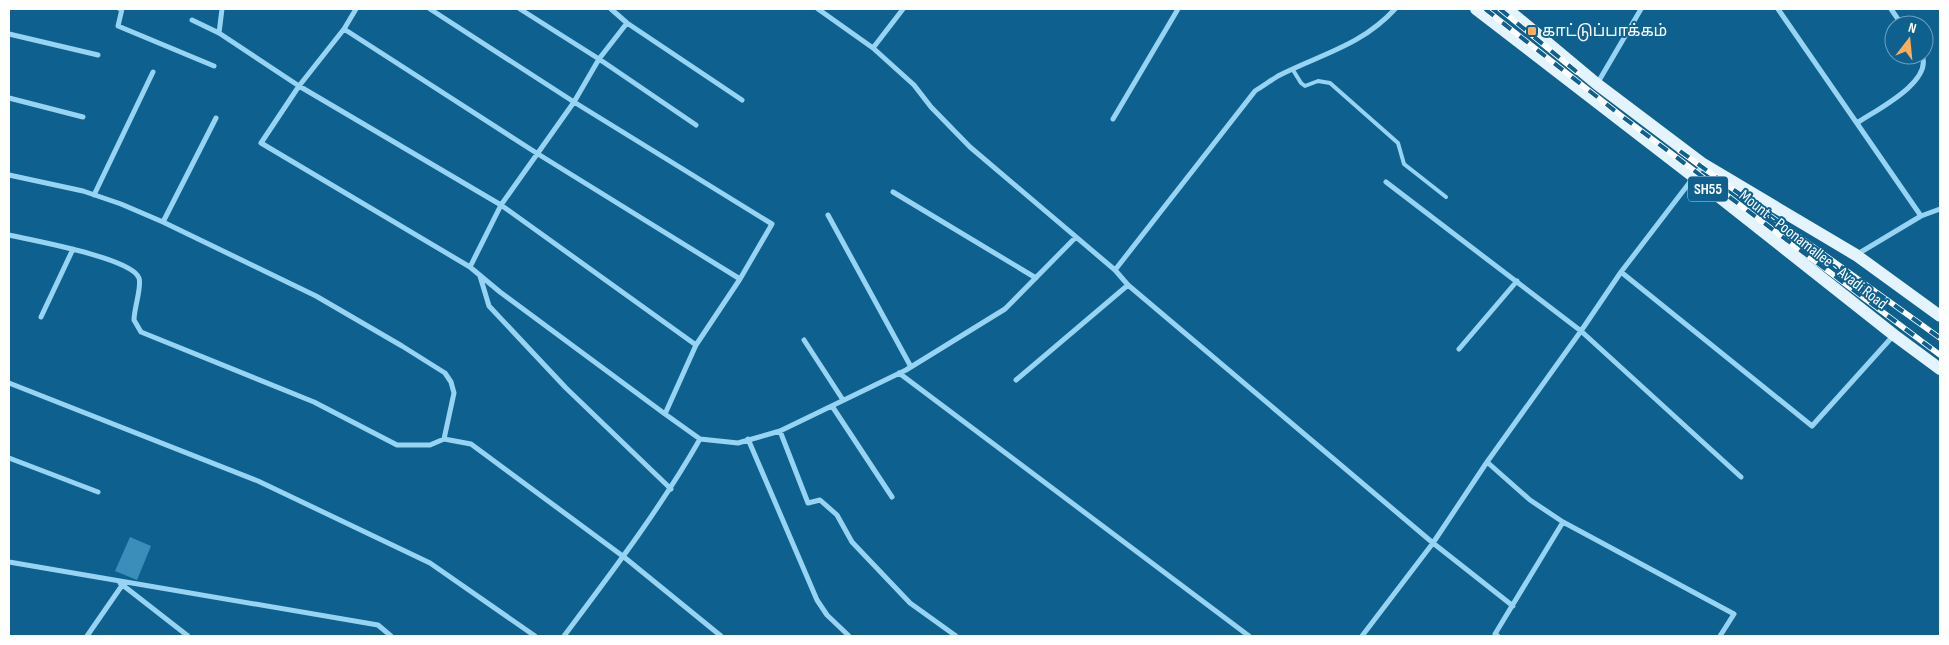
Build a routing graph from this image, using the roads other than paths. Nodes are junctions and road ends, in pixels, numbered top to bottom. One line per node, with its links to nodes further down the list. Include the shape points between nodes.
1 (121, 9): 24 (street, via 118,26)
2 (222, 9): 18 (street)
3 (356, 9): 17 (street)
4 (430, 9): 31 (street)
5 (520, 9): 22 (street)
6 (611, 9): 16 (street)
7 (818, 9): 20 (street)
8 (903, 9): 20 (street)
9 (1178, 9): 34 (street)
10 (1395, 9): 25 (street, via 1382,24 1344,48)
11 (1476, 9): 40 (main road, Mount - Poonamallee - Avadi Road / SH55)
12 (1507, 9): 27 (main road, Mount - Poonamallee - Avadi Road / SH55)
13 (1641, 9): 27 (street)
14 (1778, 9): 35 (street)
15 (192, 20): 18 (street)
16 (627, 22): 22 (street); 30 (street)
17 (344, 29): 28 (street); 37 (street)
18 (219, 33): 28 (street)
19 (9, 34): 21 (street)
20 (873, 48): 51 (street, via 914,85 970,147)
21 (98, 55)
22 (599, 59): 31 (street); 36 (street)
23 (1924, 65): 35 (street, via 1912,86)
24 (214, 66)
25 (1293, 70): 44 (lane, via 1305,86 1318,81 1330,83 1398,143 1404,164); 55 (street, via 1255,92)
26 (153, 72): 43 (street)
27 (1597, 84): 38 (main road, Mount - Poonamallee - Avadi Road / SH55)
28 (298, 86): 45 (street); 54 (street, via 261,143)
29 (9, 98): 32 (street)
30 (742, 100)
31 (574, 102): 37 (street); 59 (street, via 772,224)
32 (83, 117)
33 (216, 118): 49 (street)
34 (1113, 119)
35 (1857, 123): 48 (street)
36 (696, 125)
37 (538, 154): 45 (street); 59 (street)
38 (1703, 164): 40 (street); 53 (main road, Mount - Poonamallee - Avadi Road / SH55)
39 (9, 175): 43 (street)
40 (1694, 177): 56 (street); 65 (main road, Mount - Poonamallee - Avadi Road / SH55)
41 (1386, 182): 60 (street)
42 (892, 192): 58 (street)
43 (94, 195): 49 (street)
44 (1446, 197)
45 (501, 204): 54 (street); 67 (street)
46 (1940, 209): 48 (street)
47 (828, 215): 69 (street)
48 (1921, 216): 53 (street)
49 (163, 222): 78 (street, via 316,296 445,373 454,394)
50 (9, 235): 52 (street)
51 (1076, 237): 55 (street); 58 (street)
52 (73, 249): 63 (street); 78 (street, via 130,268 139,277 134,320 141,332 314,402 397,444 430,445)
53 (1856, 255): 62 (main road, Mount - Poonamallee - Avadi Road / SH55)
54 (470, 267): 57 (street)
55 (1115, 270): 61 (street)
56 (1621, 272): 64 (street); 65 (street, via 1812,426)
57 (480, 275): 76 (street); 84 (street, via 489,306 566,388)
58 (1036, 278): 69 (street, via 1006,309)
59 (740, 279): 67 (street)
60 (1517, 281): 64 (street); 68 (street)
61 (1128, 285): 72 (street); 88 (street)
62 (1940, 316)
63 (40, 317)
64 (1581, 331): 82 (street); 83 (street)
65 (1894, 335): 70 (main road, Mount - Poonamallee - Avadi Road / SH55)
66 (804, 340): 74 (street)
67 (696, 345): 76 (street)
68 (1458, 349)
69 (911, 367): 71 (street)
70 (1940, 369)
71 (898, 373): 74 (street); 101 (street)
72 (1016, 380)
73 (9, 383): 96 (street, via 258,481 430,563)
74 (843, 400): 75 (street)
75 (832, 406): 77 (street); 86 (street)
76 (665, 414): 79 (street)
77 (780, 431): 80 (street); 100 (street, via 808,503 820,500 836,514 852,542 910,603)
78 (444, 439): 89 (street, via 471,444)
79 (700, 439): 80 (street, via 738,442); 84 (street)
80 (748, 439): 99 (street, via 817,600)
81 (9, 458): 85 (street)
82 (1487, 462): 87 (street, via 1530,500); 88 (street)
83 (1741, 477)
84 (671, 489): 89 (street)
85 (98, 492)
86 (892, 497)
87 (1564, 522): 92 (street); 104 (street, via 1734,614)
88 (1433, 543): 92 (street); 102 (street)
89 (624, 557): 97 (street); 98 (street)
90 (9, 562): 91 (street)
91 (120, 582): 93 (street); 94 (street); 95 (street, via 378,625)
92 (1513, 606): 103 (street)
93 (87, 636)
94 (188, 636)
95 (391, 636)
96 (535, 636)
97 (564, 636)
98 (721, 636)
99 (849, 636)
100 (956, 636)
101 (1249, 636)
102 (1362, 636)
103 (1495, 636)
104 (1720, 636)

